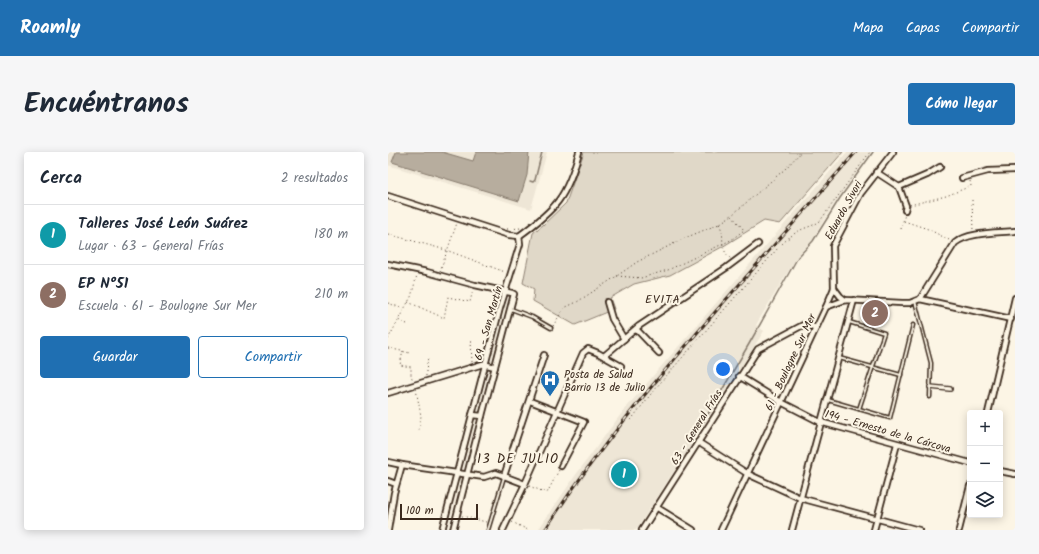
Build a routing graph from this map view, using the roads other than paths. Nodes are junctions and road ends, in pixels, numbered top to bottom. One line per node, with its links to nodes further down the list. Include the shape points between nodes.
1 (578, 152): 11 (street, via 569,184 555,206)
2 (893, 152): 5 (street, Eduardo Sivori)
3 (940, 167): 7 (street)
4 (1015, 170): 6 (street, via 988,171)
5 (876, 172): 7 (street); 14 (street, Eduardo Sivori, via 861,193 833,246)
6 (962, 178)
7 (898, 187): 9 (street)
8 (388, 196): 11 (street)
9 (905, 208)
10 (1015, 231): 19 (street, via 962,238 955,243)
11 (519, 236): 15 (street, 69 - San Martín, via 520,244)
12 (758, 244): 30 (street)
13 (388, 264): 15 (street)
14 (834, 288): 17 (street); 21 (street, Eduardo Sivori)
15 (506, 291): 22 (street, 69 - San Martín, via 514,294); 36 (street, 69 - San Martín)
16 (1015, 298): 23 (street)
17 (845, 300): 18 (street, 61 - Boulogne Sur Mer); 21 (street, 61 - Boulogne Sur Mer)
18 (854, 300): 19 (street, 61 - Boulogne Sur Mer, via 902,303); 24 (street)
19 (918, 300): 23 (street, 61 - Boulogne Sur Mer); 42 (lane, via 931,363)
20 (607, 302): 31 (street, via 612,319)
21 (826, 307): 28 (street, 61 - Boulogne Sur Mer)
22 (510, 309): 27 (lane, via 532,316); 38 (street, 69 - San Martín)
23 (1011, 319): 26 (street)
24 (848, 321): 35 (street); 39 (lane, via 884,333)
25 (913, 325): 40 (lane)
26 (1009, 327): 29 (street); 50 (street)
27 (551, 328)
28 (816, 328): 41 (street, 63 - General Frías, via 803,325 761,347); 48 (street, 61 - Boulogne Sur Mer)
29 (1015, 328)
30 (635, 330): 31 (street); 32 (street)
31 (624, 339): 34 (street)
32 (659, 353)
33 (544, 355): 47 (street)
34 (604, 356): 37 (street); 51 (street, via 588,349 583,353)
35 (838, 358): 39 (lane); 46 (street)
36 (485, 364): 38 (street); 44 (street); 52 (street, 69 - San Martín)
37 (621, 366)
38 (495, 367): 53 (street, 69 - San Martín)
39 (873, 368): 40 (lane); 49 (lane)
40 (901, 375): 49 (lane, via 890,418)
41 (740, 376): 48 (street, 194 - Ernesto de la Cárcova); 55 (street, 63 - General Frías)
42 (930, 387): 43 (street); 45 (lane)
43 (950, 389)
44 (388, 393)
45 (930, 397)
46 (826, 400): 49 (lane); 54 (street)
47 (530, 402): 51 (street); 66 (street)
48 (781, 402): 54 (street, 194 - Ernesto de la Cárcova); 63 (street, 61 - Boulogne Sur Mer)
49 (860, 409)
50 (989, 410)
51 (557, 412): 60 (street, via 584,422); 69 (street)
52 (472, 415): 53 (street); 62 (street, 69 - San Martín)
53 (482, 416): 65 (street, 69 - San Martín)
54 (820, 422): 56 (street, 194 - Ernesto de la Cárcova); 70 (street)
55 (698, 442): 63 (street); 72 (street, 63 - General Frías)
56 (897, 444): 58 (street, 194 - Ernesto de la Cárcova); 73 (street)
57 (388, 462): 59 (street)
58 (967, 462)
59 (402, 465): 62 (street); 68 (street)
60 (561, 466)
61 (1003, 472): 64 (street)
62 (457, 473): 65 (street); 75 (street, 69 - San Martín)
63 (748, 474): 70 (street); 81 (street, 61 - Boulogne Sur Mer)
64 (1015, 474)
65 (468, 475): 66 (street, via 484,477 496,473); 76 (street, 69 - San Martín)
66 (504, 476): 69 (street); 77 (lane)
67 (388, 482): 68 (street)
68 (396, 484): 74 (street)
69 (525, 484): 78 (street)
70 (800, 498): 73 (street); 82 (street)
71 (967, 498): 85 (street)
72 (656, 507): 79 (street, 63 - General Frías); 80 (street)
73 (877, 518): 83 (street); 84 (street)
74 (388, 530)
75 (442, 530)
76 (453, 530)
77 (488, 530)
78 (503, 530)
79 (642, 530)
80 (692, 530)
81 (721, 530)
82 (792, 530)
83 (874, 530)
84 (919, 530)
85 (959, 530)

